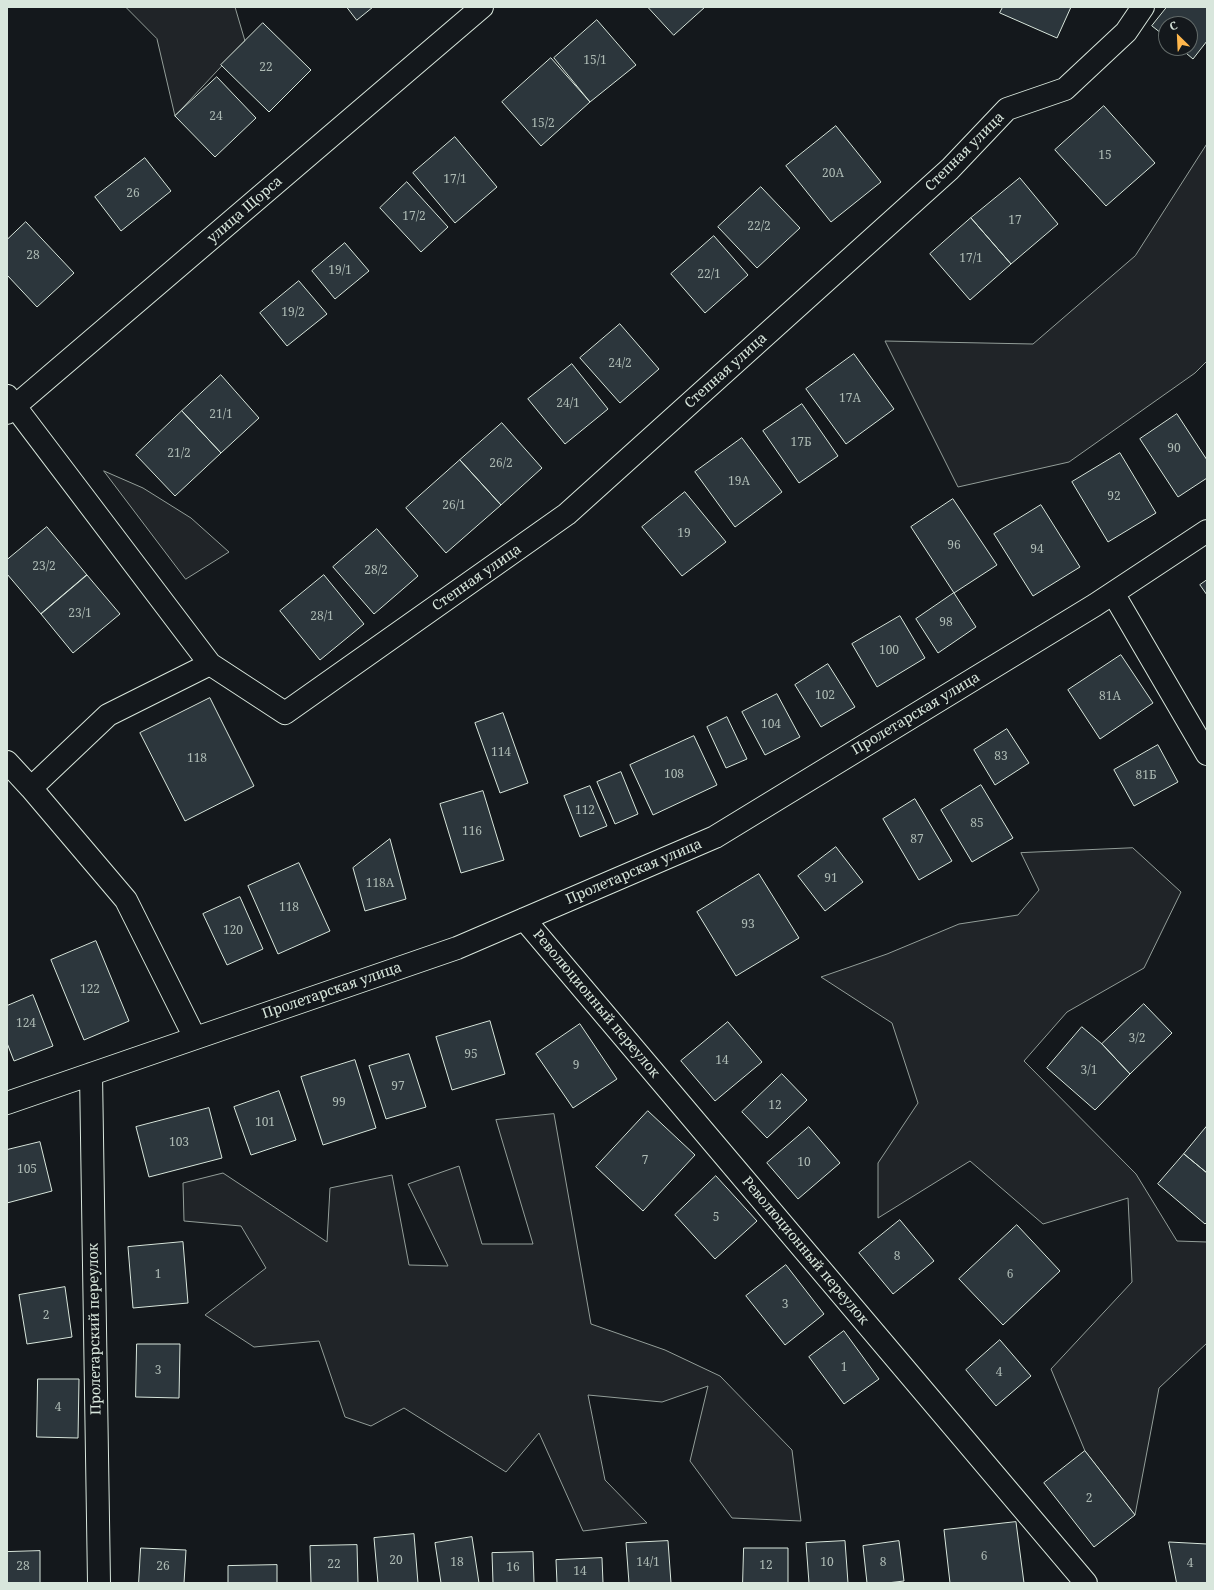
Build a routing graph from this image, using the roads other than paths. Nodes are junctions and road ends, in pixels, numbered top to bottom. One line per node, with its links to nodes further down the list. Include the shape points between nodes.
1 (482, 7): 3 (street, улица Щорса)
2 (1142, 7): 6 (street, Степная улица, via 1126,32 1065,89 1007,109 950,169 567,514 285,713)
3 (10, 405): 6 (street)
4 (1207, 531): 5 (street, Пролетарская улица)
5 (1113, 593): 7 (street); 10 (street, Пролетарская улица, via 716,837)
6 (210, 664): 9 (street, via 108,715)
7 (1207, 754)
8 (7, 762): 9 (street)
9 (31, 788): 11 (street, via 126,900)
10 (524, 919): 11 (street, Пролетарская улица, via 457,948); 15 (street, Революционный переулок)
11 (195, 1038): 12 (street, Пролетарская улица)
12 (91, 1074): 13 (street, Пролетарская улица); 14 (street, Пролетарский переулок)
13 (7, 1103)
14 (99, 1583)
15 (1086, 1583)

